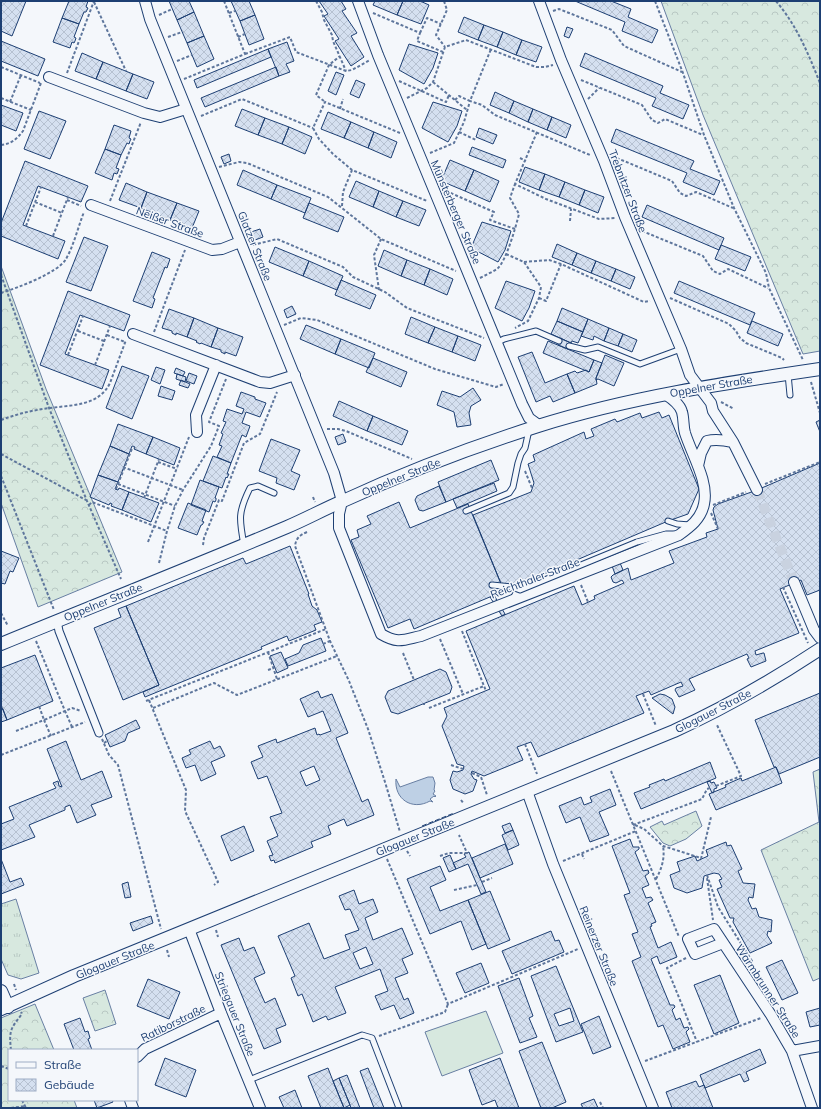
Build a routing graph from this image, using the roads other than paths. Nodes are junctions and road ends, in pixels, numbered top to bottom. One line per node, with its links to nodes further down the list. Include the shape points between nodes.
1 (145, 1): 5 (street, Glatzer Straße)
2 (539, 1): 12 (street, Trebnitzer Straße, via 631,232)
3 (359, 5): 10 (street, Münsterberger Straße)
4 (45, 80): 5 (street, via 63,82 160,117)
5 (186, 109): 7 (street, Glatzer Straße)
6 (91, 205): 7 (street, Neißer Straße, via 212,250)
7 (242, 245): 16 (street, Glatzer Straße)
8 (133, 334): 13 (street)
9 (559, 342): 10 (lane, via 536,331)
10 (496, 343): 20 (street, Münsterberger Straße)
11 (569, 346): 12 (lane, via 585,350 598,347 640,364)
12 (681, 349): 17 (street, Trebnitzer Straße, via 690,375)
13 (216, 366): 16 (street, via 260,382 270,383); 21 (street, via 196,415)
14 (820, 369): 15 (street, Oppelner Straße, via 810,377)
15 (788, 374): 17 (street, Oppelner Straße); 19 (lane)
16 (295, 375): 26 (street, Glatzer Straße, via 334,473)
17 (700, 387): 18 (street, Oppelner Straße); 22 (street, Trebnitzer Straße)
18 (665, 394): 20 (street, Oppelner Straße); 23 (street, Reichthaler Straße, via 682,411 685,432)
19 (790, 395)
20 (534, 427): 26 (street, Oppelner Straße, via 454,455); 27 (lane, via 521,454 513,487 509,493)
21 (197, 432)
22 (733, 442): 23 (street, via 707,442 700,453); 24 (street, Trebnitzer Straße)
23 (698, 468): 29 (street, Reichthaler Straße, via 705,488 704,504 700,516)
24 (757, 490)
25 (274, 493): 31 (lane, via 258,486 250,488 240,512)
26 (342, 501): 31 (street, Oppelner Straße); 35 (street, Reichthaler Straße, via 339,528 381,634 389,639 398,641 421,636)
27 (466, 511)
28 (668, 520): 29 (lane, via 676,524)
29 (692, 525): 30 (street, Reichthaler Straße)
30 (679, 535): 34 (lane, bridge, via 666,534 638,542 520,590); 35 (street, Reichthaler Straße)
31 (244, 545): 36 (street, Oppelner Straße)
32 (794, 582): 37 (street, via 814,630)
33 (520, 584): 35 (lane)
34 (492, 585)
35 (512, 600)
36 (57, 621): 38 (street, Oppelner Straße); 40 (street)
37 (820, 638)
38 (1, 644)
39 (820, 649): 41 (street, Glogauer Straße, via 753,691 702,718)
40 (99, 733)
41 (527, 791): 42 (street, Glogauer Straße); 53 (street, Reinerzer Straße, via 553,864)
42 (189, 929): 45 (street, Glogauer Straße); 46 (street, Striegauer Straße)
43 (723, 944): 43 (street, Warmbrunner Straße, via 714,929 688,939 694,954); 48 (street, Warmbrunner Straße, via 771,1014)
44 (1, 991): 45 (street)
45 (4, 1008)
46 (221, 1013): 49 (street, Ratiborstraße, via 145,1049); 50 (street, Striegauer Straße)
47 (820, 1046): 48 (street, Warmbrunner Straße)
48 (792, 1051): 54 (street, Warmbrunner Straße)
49 (138, 1055)
50 (249, 1080): 51 (street, Striegauer Straße); 52 (lane, via 362,1035 372,1038)
51 (260, 1108)
52 (400, 1108)
53 (653, 1108)
54 (812, 1108)

